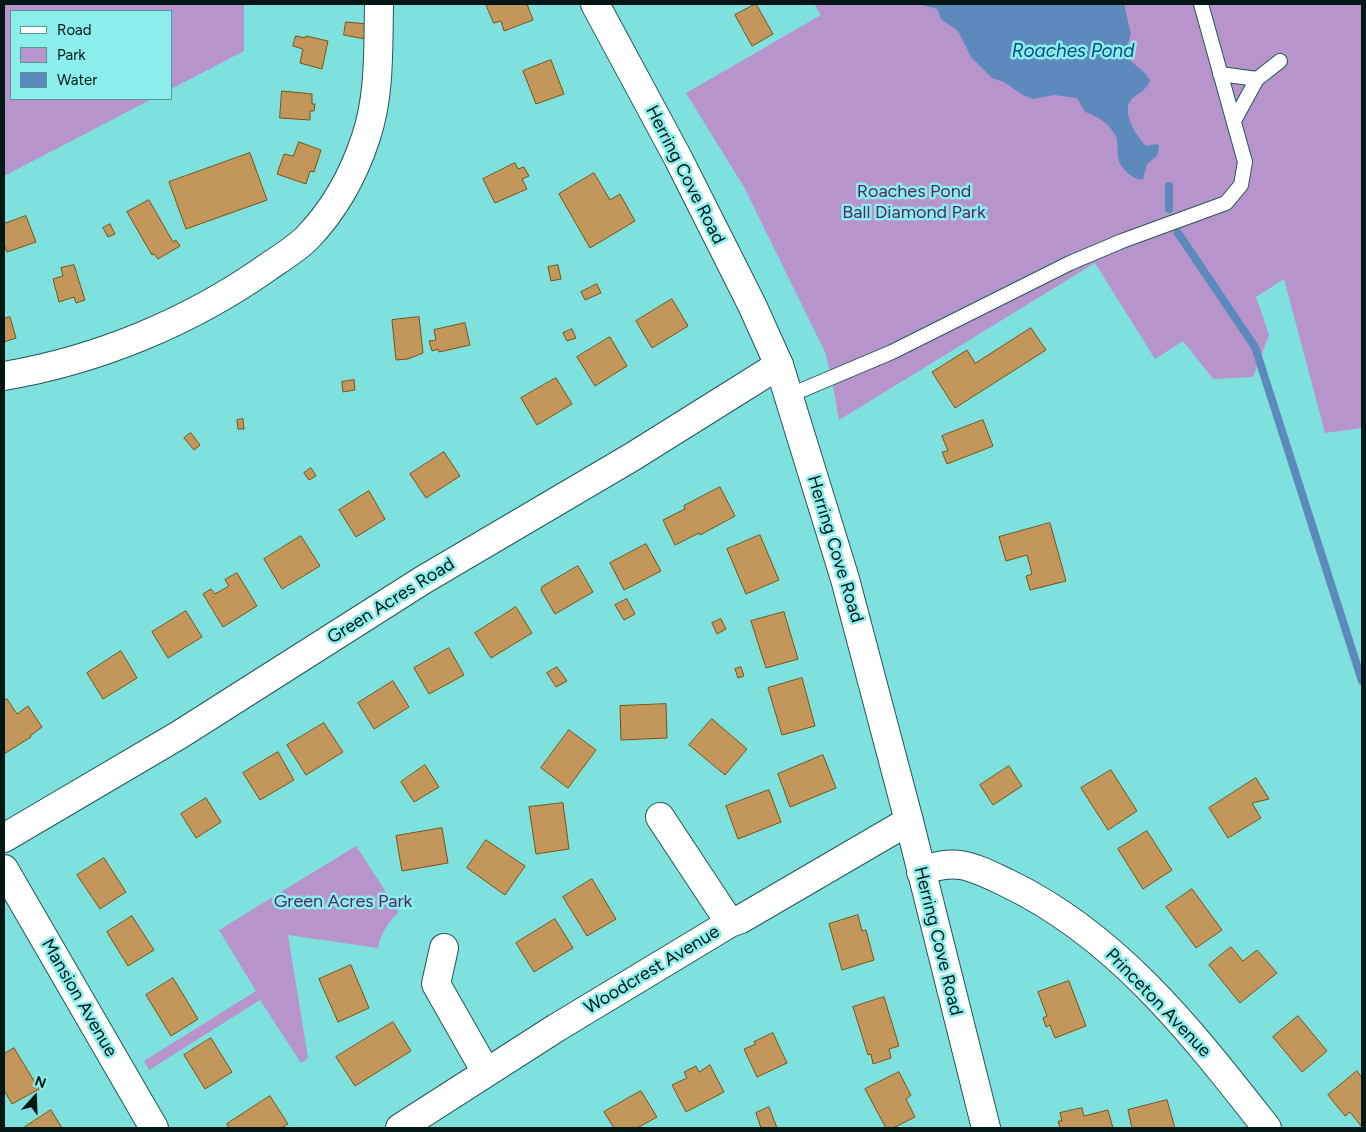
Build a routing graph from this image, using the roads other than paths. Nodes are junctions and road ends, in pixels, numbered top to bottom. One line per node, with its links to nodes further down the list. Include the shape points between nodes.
1 (595, 4): 8 (street, Herring Cove Road, via 722,244)
2 (1201, 4): 5 (lane)
3 (379, 6): 9 (street, via 376,89 367,136 346,185 306,238 232,291 170,324 81,357)
4 (1280, 61): 6 (lane)
5 (1220, 74): 6 (lane); 7 (lane)
6 (1257, 79): 7 (lane)
7 (1234, 121): 10 (lane, via 1246,162 1241,185 1226,203 1070,262 892,352)
8 (779, 365): 10 (street, Herring Cove Road); 13 (street, Green Acres Road, via 632,457 423,580 179,735)
9 (4, 376)
10 (788, 396): 12 (street, Herring Cove Road, via 845,579)
11 (660, 817): 16 (street)
12 (909, 821): 15 (street, Herring Cove Road); 16 (street, Woodcrest Avenue)
13 (4, 838)
14 (4, 869): 19 (street, Mansion Avenue)
15 (921, 872): 21 (street, Herring Cove Road); 22 (street, Princeton Avenue, via 951,863 975,869 1019,889 1084,930 1130,969 1194,1037)
16 (730, 923): 18 (street, Woodcrest Avenue)
17 (444, 948): 18 (street, via 436,984)
18 (486, 1072): 20 (street, Woodcrest Avenue)
19 (154, 1128)
20 (400, 1128)
21 (986, 1128)
22 (1267, 1128)

